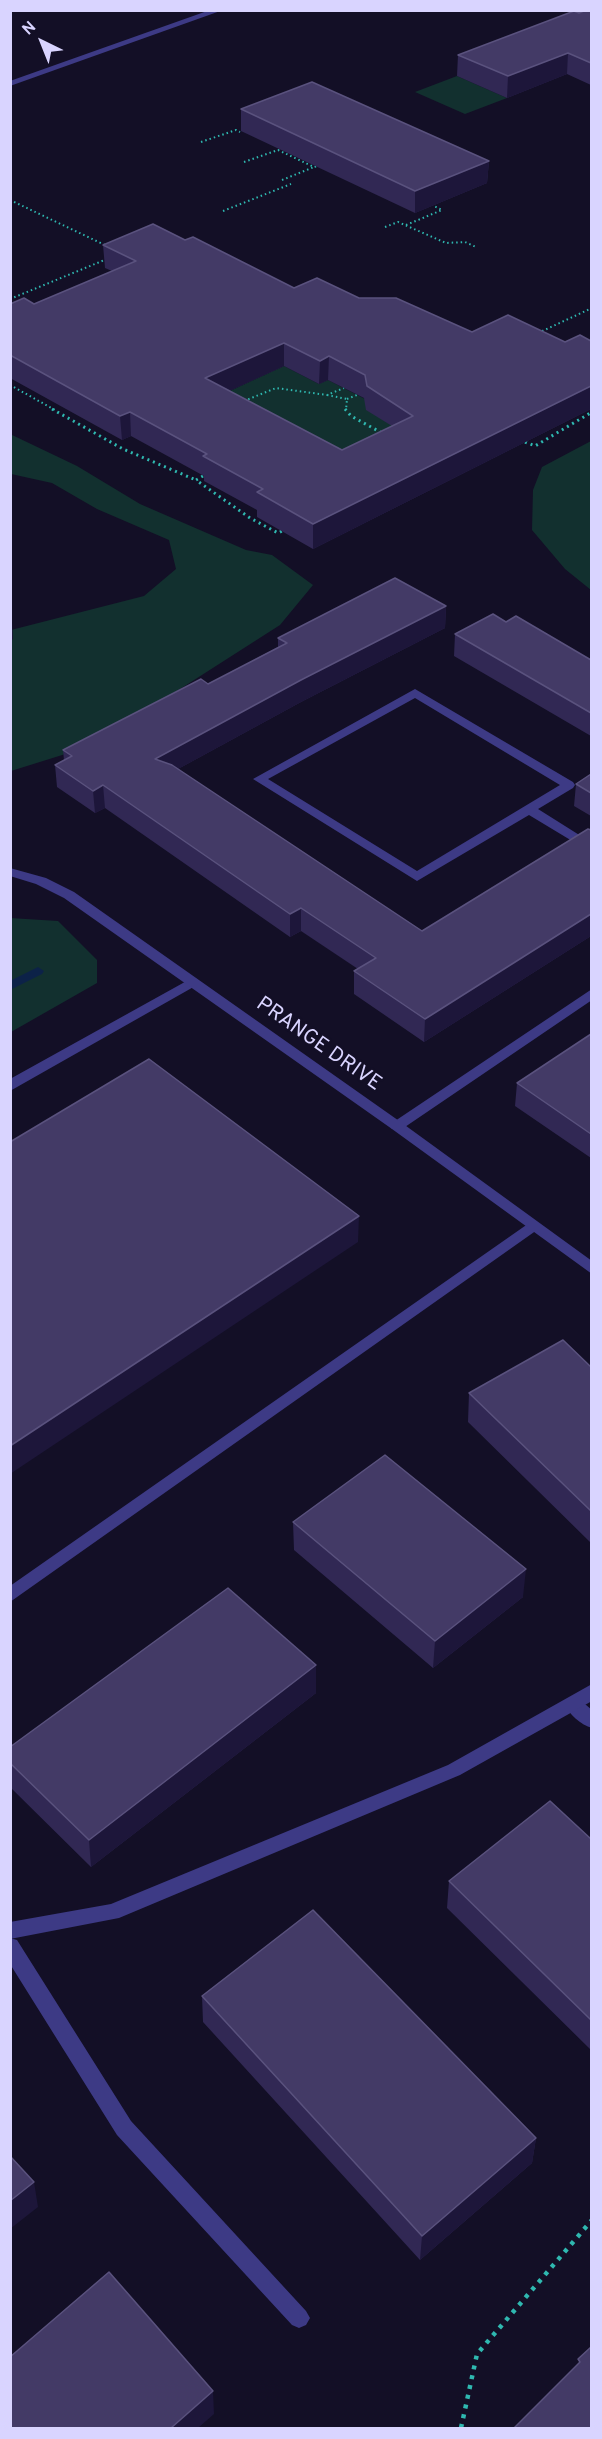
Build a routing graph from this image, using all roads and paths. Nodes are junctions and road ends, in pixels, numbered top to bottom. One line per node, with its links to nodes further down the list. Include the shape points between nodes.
1 (219, 10): 2 (street)
2 (10, 84)
3 (240, 132): 4 (path)
4 (201, 142)
5 (244, 162): 7 (path, via 278,150)
6 (323, 164): 7 (path)
7 (314, 167): 8 (path)
8 (282, 180)
9 (291, 184): 12 (path)
10 (10, 200): 16 (path)
11 (434, 206): 13 (path, via 442,210)
12 (223, 211)
13 (406, 225): 14 (path, via 398,222); 15 (path, via 439,241 465,242)
14 (385, 227)
15 (476, 247)
16 (111, 249)
17 (110, 258): 18 (path)
18 (10, 299)
19 (591, 308): 20 (path)
20 (532, 335)
21 (22, 384): 22 (path)
22 (12, 386): 32 (path, via 123,449)
23 (344, 388): 25 (path)
24 (357, 394): 26 (path)
25 (327, 395): 26 (path); 27 (path, via 276,388)
26 (347, 399): 29 (path, via 345,409 351,416 383,434)
27 (237, 405)
28 (591, 412): 30 (path, via 535,446)
29 (385, 441)
30 (525, 442)
31 (203, 476): 32 (path)
32 (196, 480): 33 (path, via 250,518 278,533)
33 (282, 531)
34 (529, 809): 34 (street, via 570,785 415,693 259,779 417,877); 35 (street)
35 (591, 849)
36 (10, 872): 37 (street, PRANGE DRIVE, via 69,895)
37 (192, 982): 39 (street); 40 (street, PRANGE DRIVE)
38 (591, 993): 40 (street)
39 (10, 1086)
40 (397, 1126): 41 (street, PRANGE DRIVE)
41 (532, 1226): 42 (street, PRANGE DRIVE); 43 (street)
42 (591, 1269)
43 (10, 1594)
44 (591, 1691): 45 (street)
45 (573, 1704): 46 (street); 47 (street, via 454,1770 112,1912)
46 (591, 1721)
47 (10, 1932)
48 (10, 1946): 50 (street, via 124,2128)
49 (591, 2220): 51 (path, via 477,2354)
50 (299, 2318)
51 (461, 2428)

